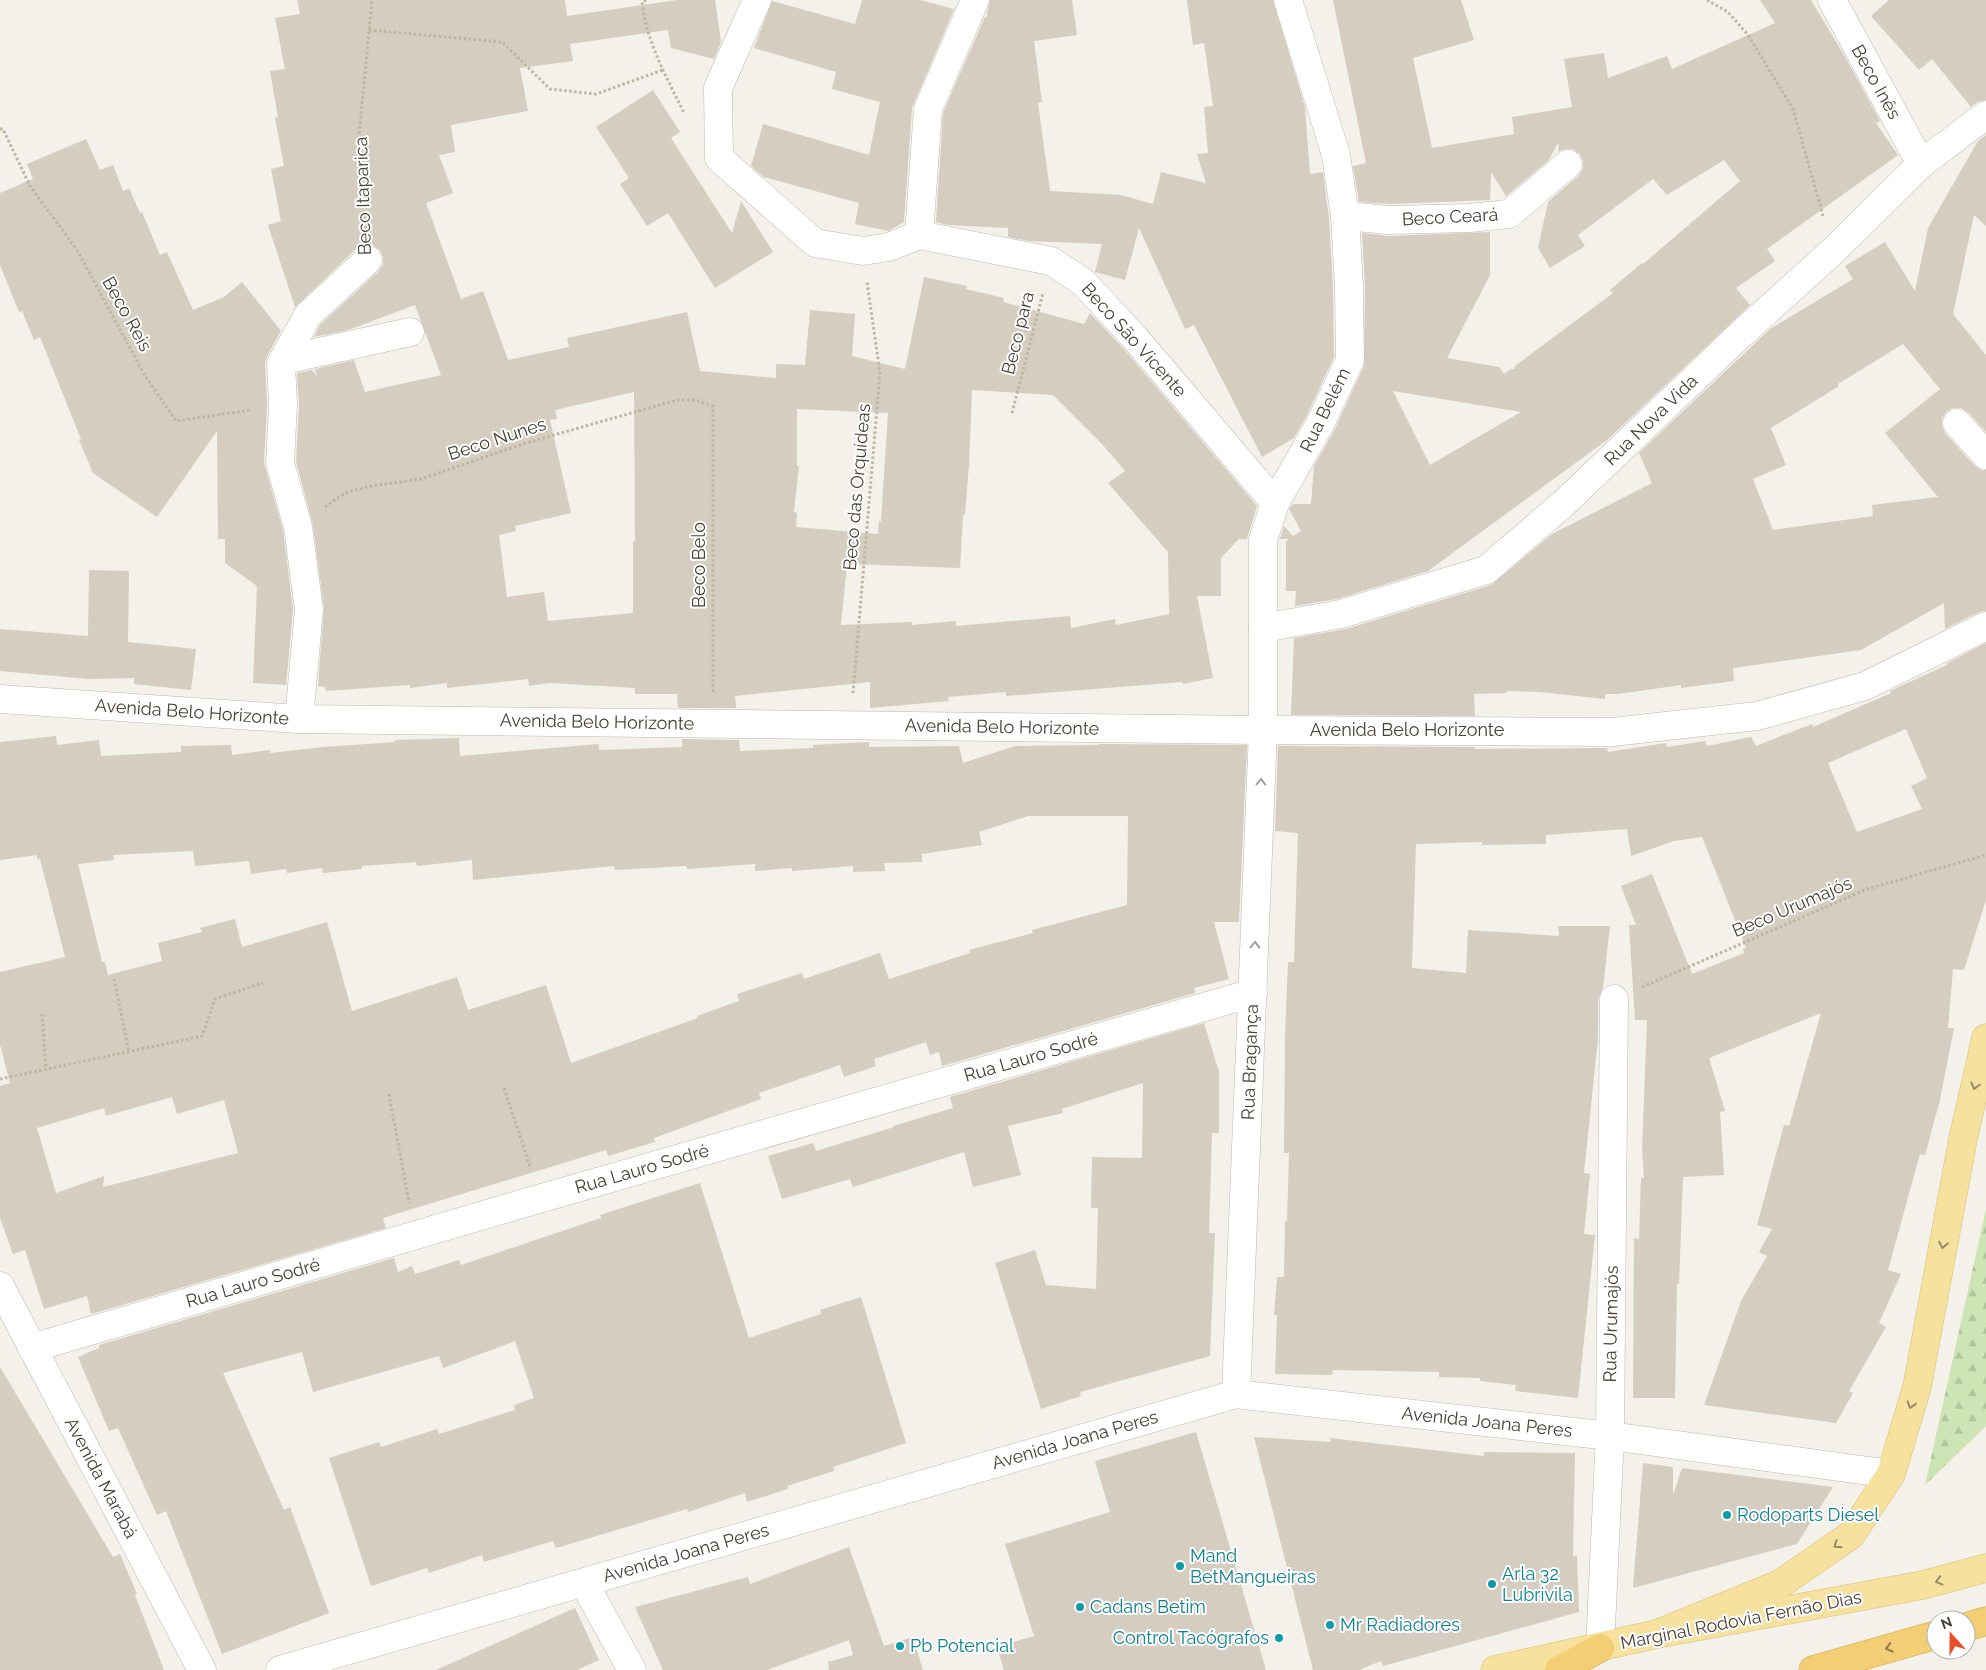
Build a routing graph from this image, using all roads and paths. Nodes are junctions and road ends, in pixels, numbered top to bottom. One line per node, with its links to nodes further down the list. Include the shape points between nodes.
1 (372, 0): 8 (path, Beco Itaparica)
2 (646, 0): 9 (path, via 642,2 644,21)
3 (757, 0): 17 (street, via 718,88 719,158 815,243)
4 (975, 0): 16 (street, via 928,109)
5 (1288, 0): 15 (street, Rua Belém, via 1336,155)
6 (1707, 0): 18 (path, via 1728,12 1748,35 1793,109)
7 (1832, 0): 14 (street, Beco Inês)
8 (369, 30): 9 (path, via 502,42 550,89 596,94); 19 (path, Beco Itaparica, via 357,157)
9 (664, 70): 11 (path)
10 (1986, 115): 14 (street, Rua Nova Vida)
11 (688, 120)
12 (0, 129): 23 (path, Beco Reis, via 3,129 30,186 77,250 144,374 176,421)
13 (1568, 164): 15 (street, Beco Ceará, via 1509,214 1389,220)
14 (1921, 164): 18 (street, Rua Nova Vida)
15 (1345, 216): 28 (street, Rua Belém, via 1350,360 1320,424)
16 (919, 235): 17 (street, via 889,247); 20 (street, Beco São Vicente)
17 (863, 251): 35 (path, Beco das Orquídeas, via 880,374)
18 (1833, 251): 31 (street, Rua Nova Vida, via 1563,504 1486,570 1341,614)
19 (368, 260): 22 (street, Beco Itaparica, via 308,315)
20 (1051, 261): 25 (path, Beco para); 28 (street, Beco São Vicente, via 1083,282)
21 (410, 332): 22 (street)
22 (283, 360): 23 (street, Beco Itaparica, via 280,364)
23 (283, 404): 29 (street, Beco Itaparica, via 280,463)
24 (713, 406): 29 (path, Beco Nunes, via 696,400 677,400 526,443 421,479 345,493); 34 (path, Beco Belo)
25 (1012, 413)
26 (1957, 423): 27 (street)
27 (1986, 455)
28 (1276, 503): 31 (street, Rua Belém, via 1263,540)
29 (298, 526): 33 (street, Beco Itaparica, via 309,610)
30 (1986, 626): 36 (street, Avenida Belo Horizonte, via 1865,686 1757,716 1612,732)
31 (1263, 628): 36 (street, Rua Belém)
32 (0, 700): 33 (street, Avenida Belo Horizonte)
33 (298, 719): 34 (street, Avenida Belo Horizonte)
34 (714, 724): 35 (street, Avenida Belo Horizonte)
35 (850, 725): 36 (street, Avenida Belo Horizonte)
36 (1263, 730): 40 (street, Rua Bragança, one-way to 36)
37 (1986, 856): 41 (path, Beco Urumajós, via 1867,889)
38 (114, 979): 44 (path)
39 (263, 983): 44 (path, via 215,999 202,1036)
40 (1253, 993): 49 (street, Rua Lauro Sodré); 53 (street, Rua Bragança)
41 (1614, 999): 54 (street, Rua Urumajós)
42 (42, 1014): 45 (path)
43 (1986, 1038): 55 (main road, one-way to 55, via 1963,1139 1917,1386)
44 (129, 1052): 45 (path)
45 (46, 1068): 46 (path)
46 (0, 1079)
47 (504, 1088): 49 (path)
48 (389, 1094): 50 (path)
49 (541, 1198): 50 (street, Rua Lauro Sodré)
50 (415, 1235): 52 (street, Rua Lauro Sodré)
51 (0, 1286): 52 (street, Avenida Marabá)
52 (32, 1348): 61 (street, Avenida Marabá)
53 (1236, 1394): 54 (street, Avenida Joana Peres); 57 (street, Avenida Joana Peres)
54 (1610, 1436): 55 (street, Avenida Joana Peres); 60 (street, Rua Urumajós)
55 (1891, 1474): 58 (main road, one-way to 58, via 1851,1535 1780,1584)
56 (1986, 1568): 58 (main road, Marginal Rodovia Fernão Dias, one-way to 58, via 1924,1585)
57 (584, 1583): 62 (street, Avenida Joana Peres); 63 (street)
58 (1658, 1634): 60 (main road, Marginal Rodovia Fernão Dias)
59 (1926, 1638): 66 (highway, one-way to 66)
60 (1600, 1648): 64 (main road, Marginal Rodovia Fernão Dias); 65 (highway)
61 (202, 1670)
62 (280, 1670)
63 (632, 1670)
64 (1495, 1670)
65 (1559, 1670)
66 (1812, 1670)

